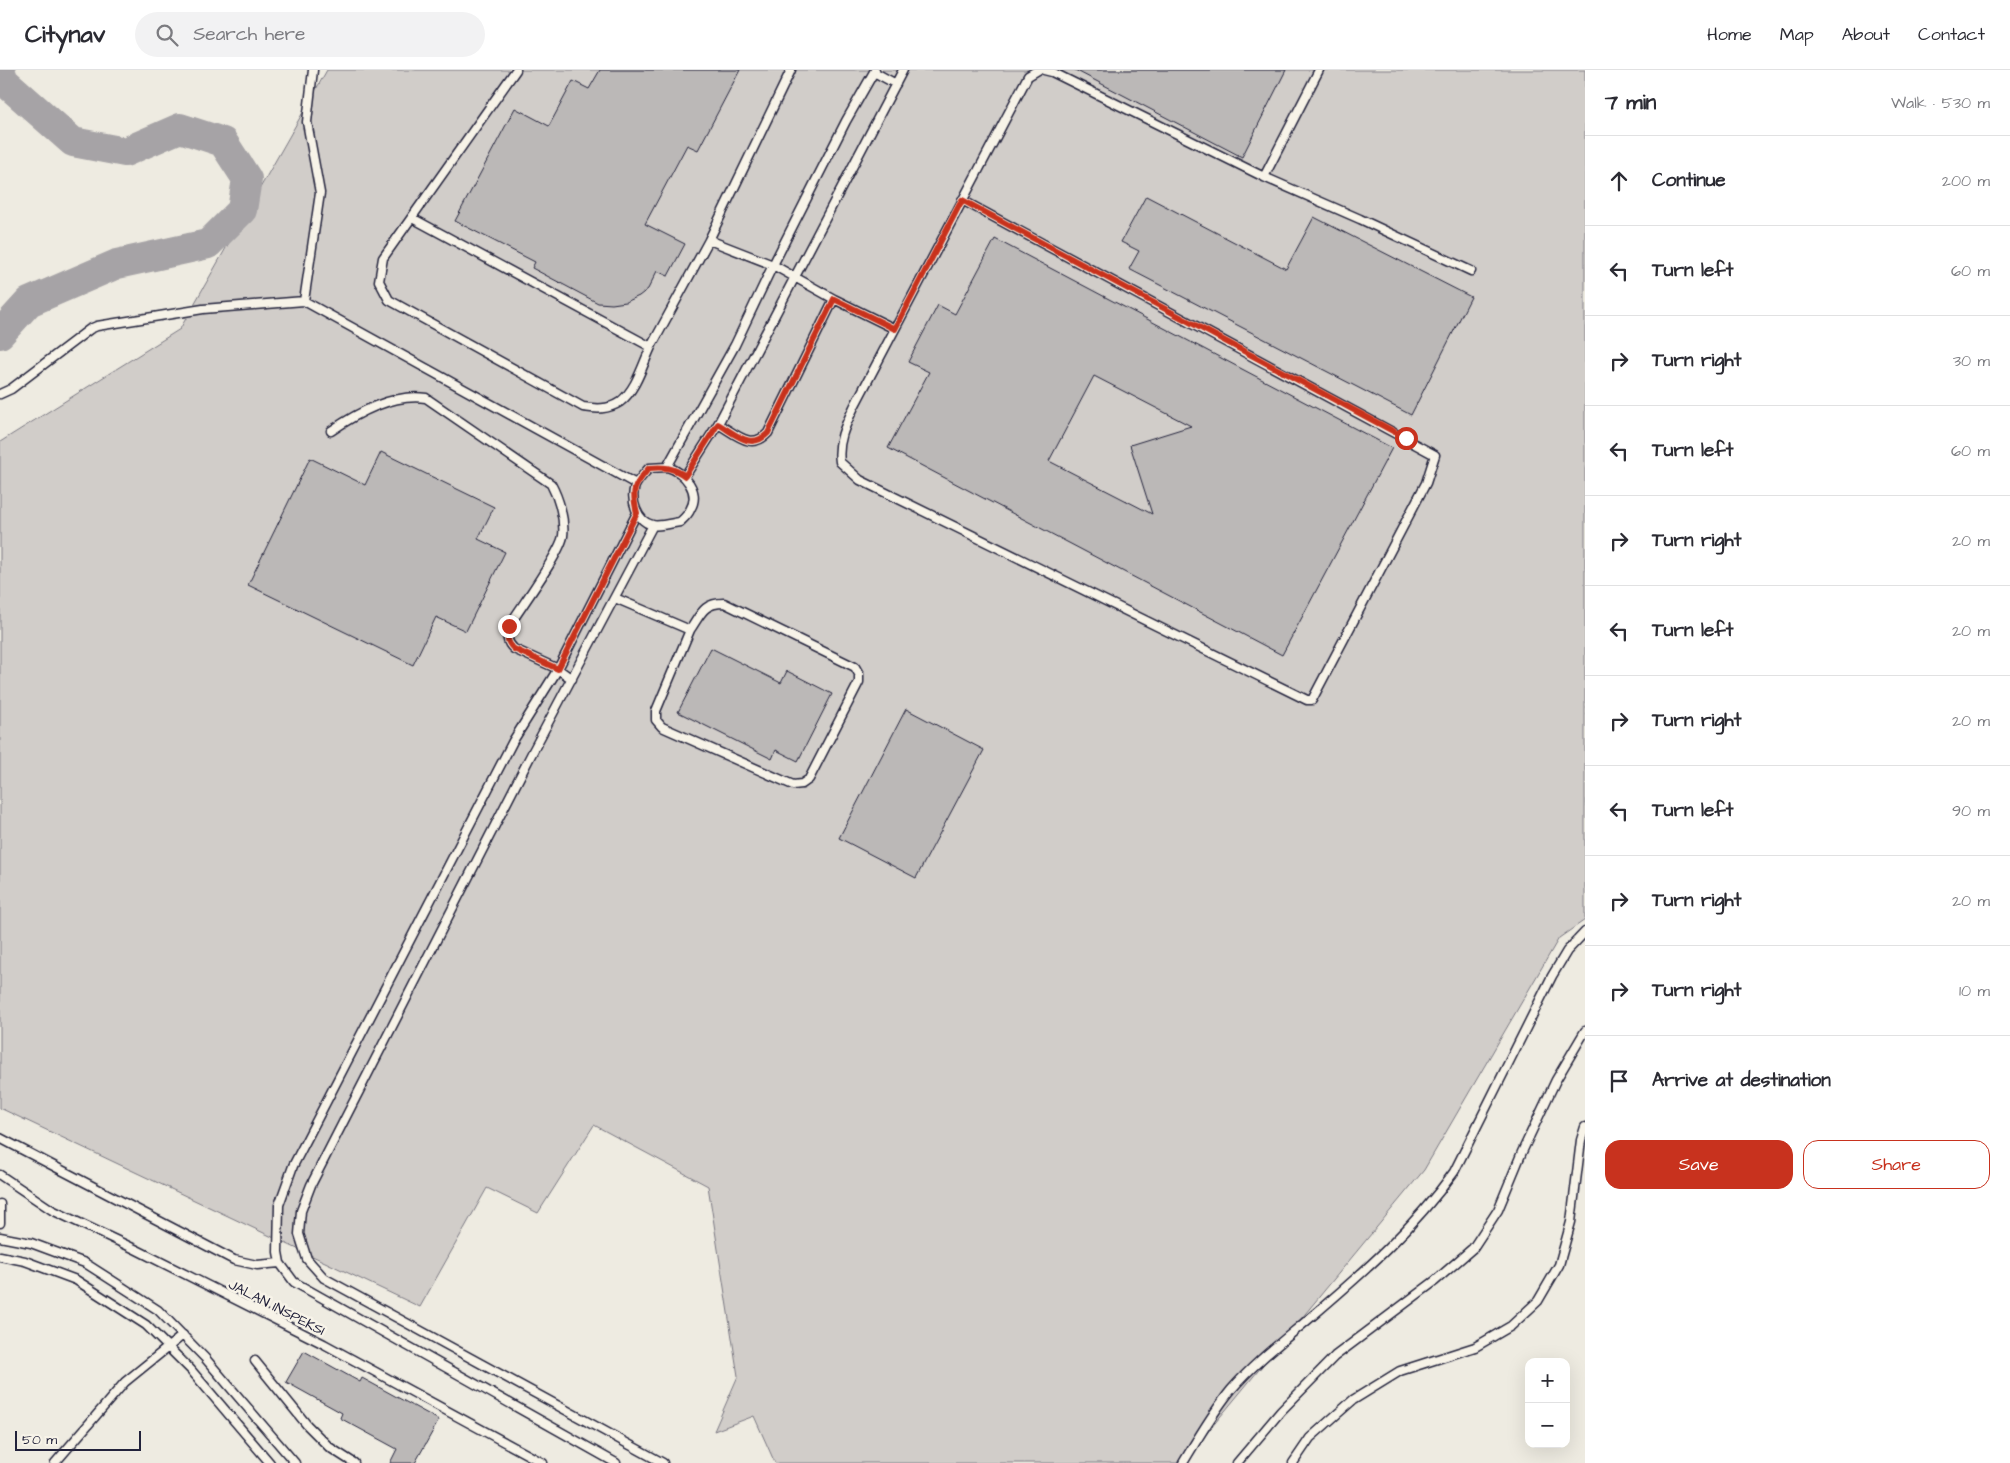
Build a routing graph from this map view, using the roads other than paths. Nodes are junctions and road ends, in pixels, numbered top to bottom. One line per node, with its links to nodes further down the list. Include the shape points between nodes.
1 (313, 70): 18 (lane, via 308,122 320,193)
2 (516, 70): 12 (lane)
3 (791, 70): 13 (lane)
4 (903, 70): 9 (lane)
5 (1036, 70): 11 (lane, via 1028,76)
6 (1044, 70): 10 (lane)
7 (1319, 70): 10 (lane)
8 (875, 71): 9 (lane); 14 (lane)
9 (896, 84): 16 (lane)
10 (1264, 177): 15 (lane)
11 (962, 200): 19 (lane); 19 (lane, via 1435,455 1426,483 1312,700 860,480 840,462 840,438)
12 (412, 218): 20 (lane); 20 (lane, via 383,258 379,281 389,300 583,406 596,409 621,401 632,389)
13 (709, 240): 14 (lane); 20 (lane)
14 (773, 265): 16 (lane); 24 (lane, via 735,345)
15 (1471, 271)
16 (794, 277): 17 (lane); 22 (lane)
17 (834, 299): 19 (lane); 22 (lane, via 768,433 761,441 750,442)
18 (304, 301): 21 (lane, via 204,309 97,326); 26 (lane)
19 (895, 329)
20 (652, 347)
21 (0, 394)
22 (718, 424): 25 (lane)
23 (331, 431): 31 (lane, via 380,405 412,396 426,398 551,484 558,497 563,536 557,552 509,626 507,638 514,649)
24 (667, 467): 25 (lane); 26 (lane, via 649,468)
25 (685, 476): 28 (lane, via 693,492 691,509 680,522)
26 (636, 484): 27 (lane, via 632,494)
27 (637, 513): 28 (lane); 31 (lane)
28 (653, 525): 29 (lane)
29 (614, 598): 30 (lane); 32 (lane)
30 (690, 630): 30 (lane, via 706,606 724,604 855,667 859,682 809,779 793,785 662,728 656,720 656,711)
31 (558, 669): 32 (lane); 42 (lane, via 513,741 294,1166 279,1205)
32 (572, 679): 52 (lane, via 310,1185 301,1211 299,1234 307,1259 324,1278)
33 (1585, 932): 53 (lane, via 1567,951 1552,976 1454,1172 1437,1196 1378,1260 1256,1364 1232,1389)
34 (1585, 1031): 54 (lane, via 1556,1080 1498,1210 1473,1248 1435,1281 1335,1356 1281,1411)
35 (1585, 1127): 55 (lane, via 1571,1222 1559,1265 1538,1301 1511,1326 1475,1347 1400,1371 1353,1400 1310,1438)
36 (0, 1138): 42 (lane, via 234,1260 257,1265)
37 (0, 1175): 50 (lane, JALAN INSPEKSI, via 52,1210 324,1344)
38 (0, 1204): 39 (lane)
39 (0, 1223)
40 (0, 1237): 43 (lane, via 30,1243 85,1263 158,1310)
41 (0, 1256): 44 (lane, via 26,1261 76,1280 146,1325)
42 (280, 1263): 51 (lane, via 294,1282)
43 (183, 1335): 44 (lane); 48 (lane)
44 (168, 1347): 46 (lane, via 125,1382); 47 (lane)
45 (255, 1361): 49 (lane, via 307,1425 329,1447)
46 (55, 1463)
47 (270, 1463)
48 (295, 1463)
49 (354, 1463)
50 (543, 1463)
51 (616, 1463)
52 (663, 1463)
53 (1183, 1463)
54 (1237, 1463)
55 (1292, 1463)

